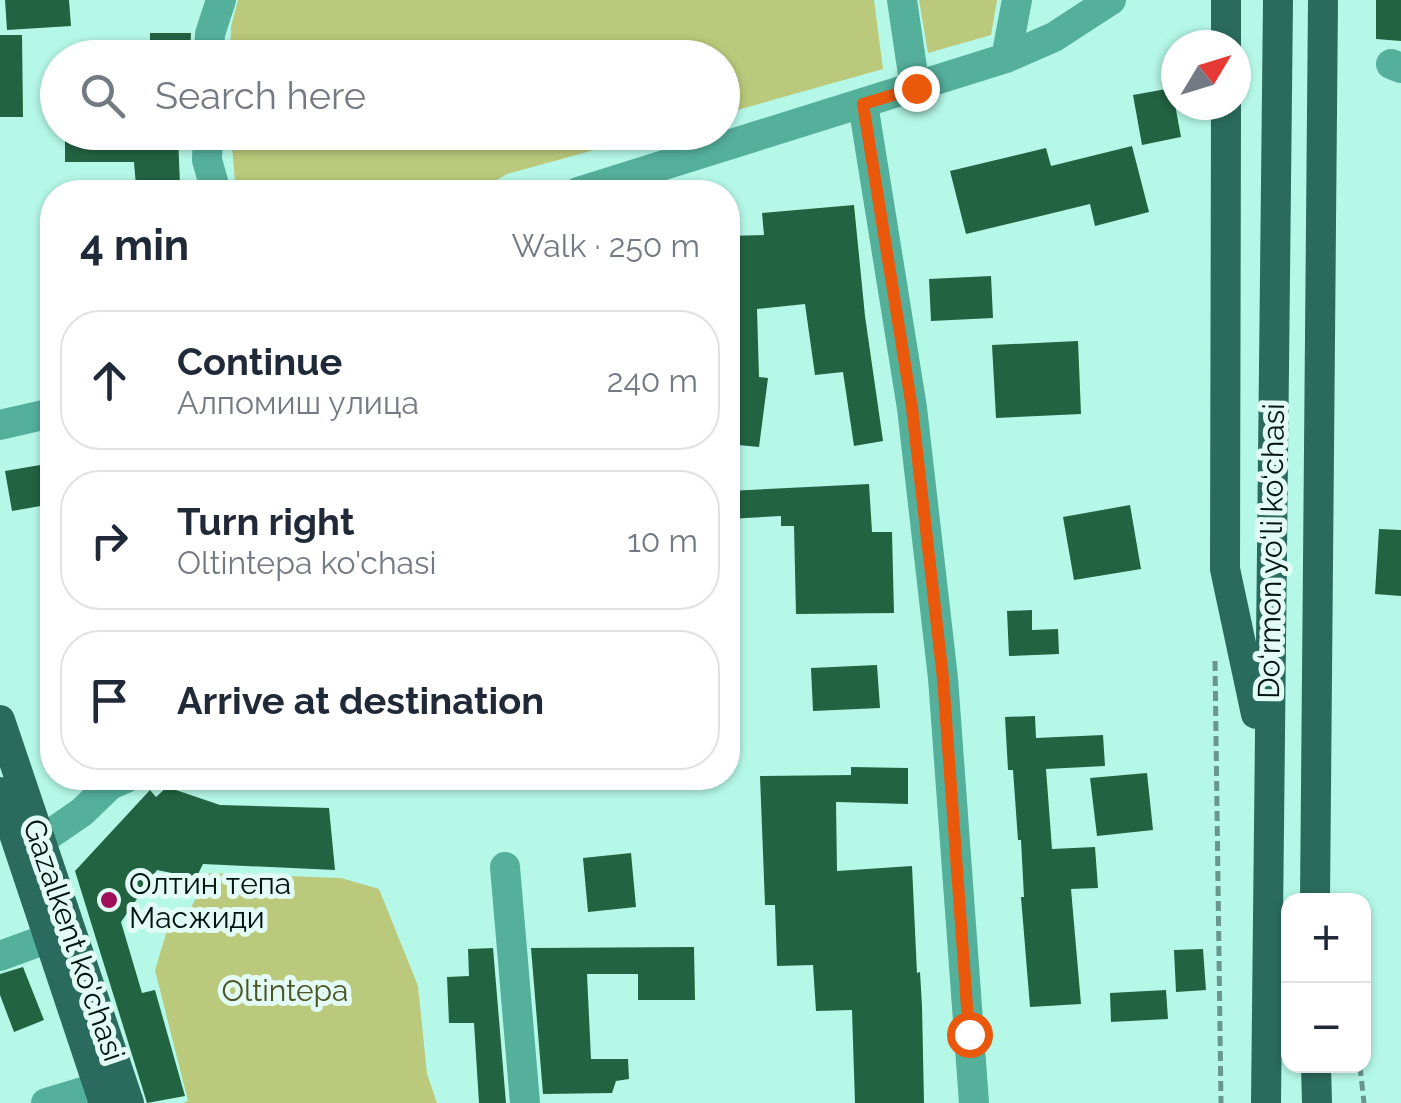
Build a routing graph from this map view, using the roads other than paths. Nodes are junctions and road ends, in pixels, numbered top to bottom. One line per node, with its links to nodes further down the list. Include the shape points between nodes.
1 (221, 0): 9 (street)
2 (902, 0): 11 (street)
3 (1018, 0): 10 (street)
4 (1111, 0): 10 (street)
5 (1226, 0): 8 (main road)
6 (1278, 0): 22 (main road, Do‘rmon yo‘li ko‘chasi)
7 (1323, 0): 27 (main road, Do‘rmon yo‘li ko‘chasi)
8 (1226, 30)
9 (210, 40)
10 (1006, 58): 11 (street)
11 (916, 88): 12 (street)
12 (863, 104): 14 (street); 35 (street, via 912,408 943,678)
13 (1226, 120): 22 (main road, via 1226,569)
14 (740, 142)
15 (208, 150): 17 (street)
16 (714, 150): 18 (street)
17 (213, 180)
18 (617, 180)
19 (40, 416): 20 (street)
20 (0, 425)
21 (0, 720): 25 (main road, Gazalkent ko'chasi)
22 (1268, 772): 36 (main road, Do‘rmon yo‘li ko‘chasi)
23 (105, 790): 25 (street)
24 (0, 792): 28 (main road, Gazalkent ko'chasi)
25 (40, 841): 28 (main road, Gazalkent ko'chasi)
26 (505, 867): 34 (street)
27 (1315, 893)
28 (60, 935): 29 (street); 31 (main road, Gazalkent ko'chasi); 33 (main road, Gazalkent ko'chasi)
29 (0, 956)
30 (1316, 1073): 37 (main road)
31 (102, 1095): 32 (street)
32 (46, 1103)
33 (128, 1103)
34 (525, 1103)
35 (974, 1103)
36 (1266, 1103)
37 (1316, 1103)

